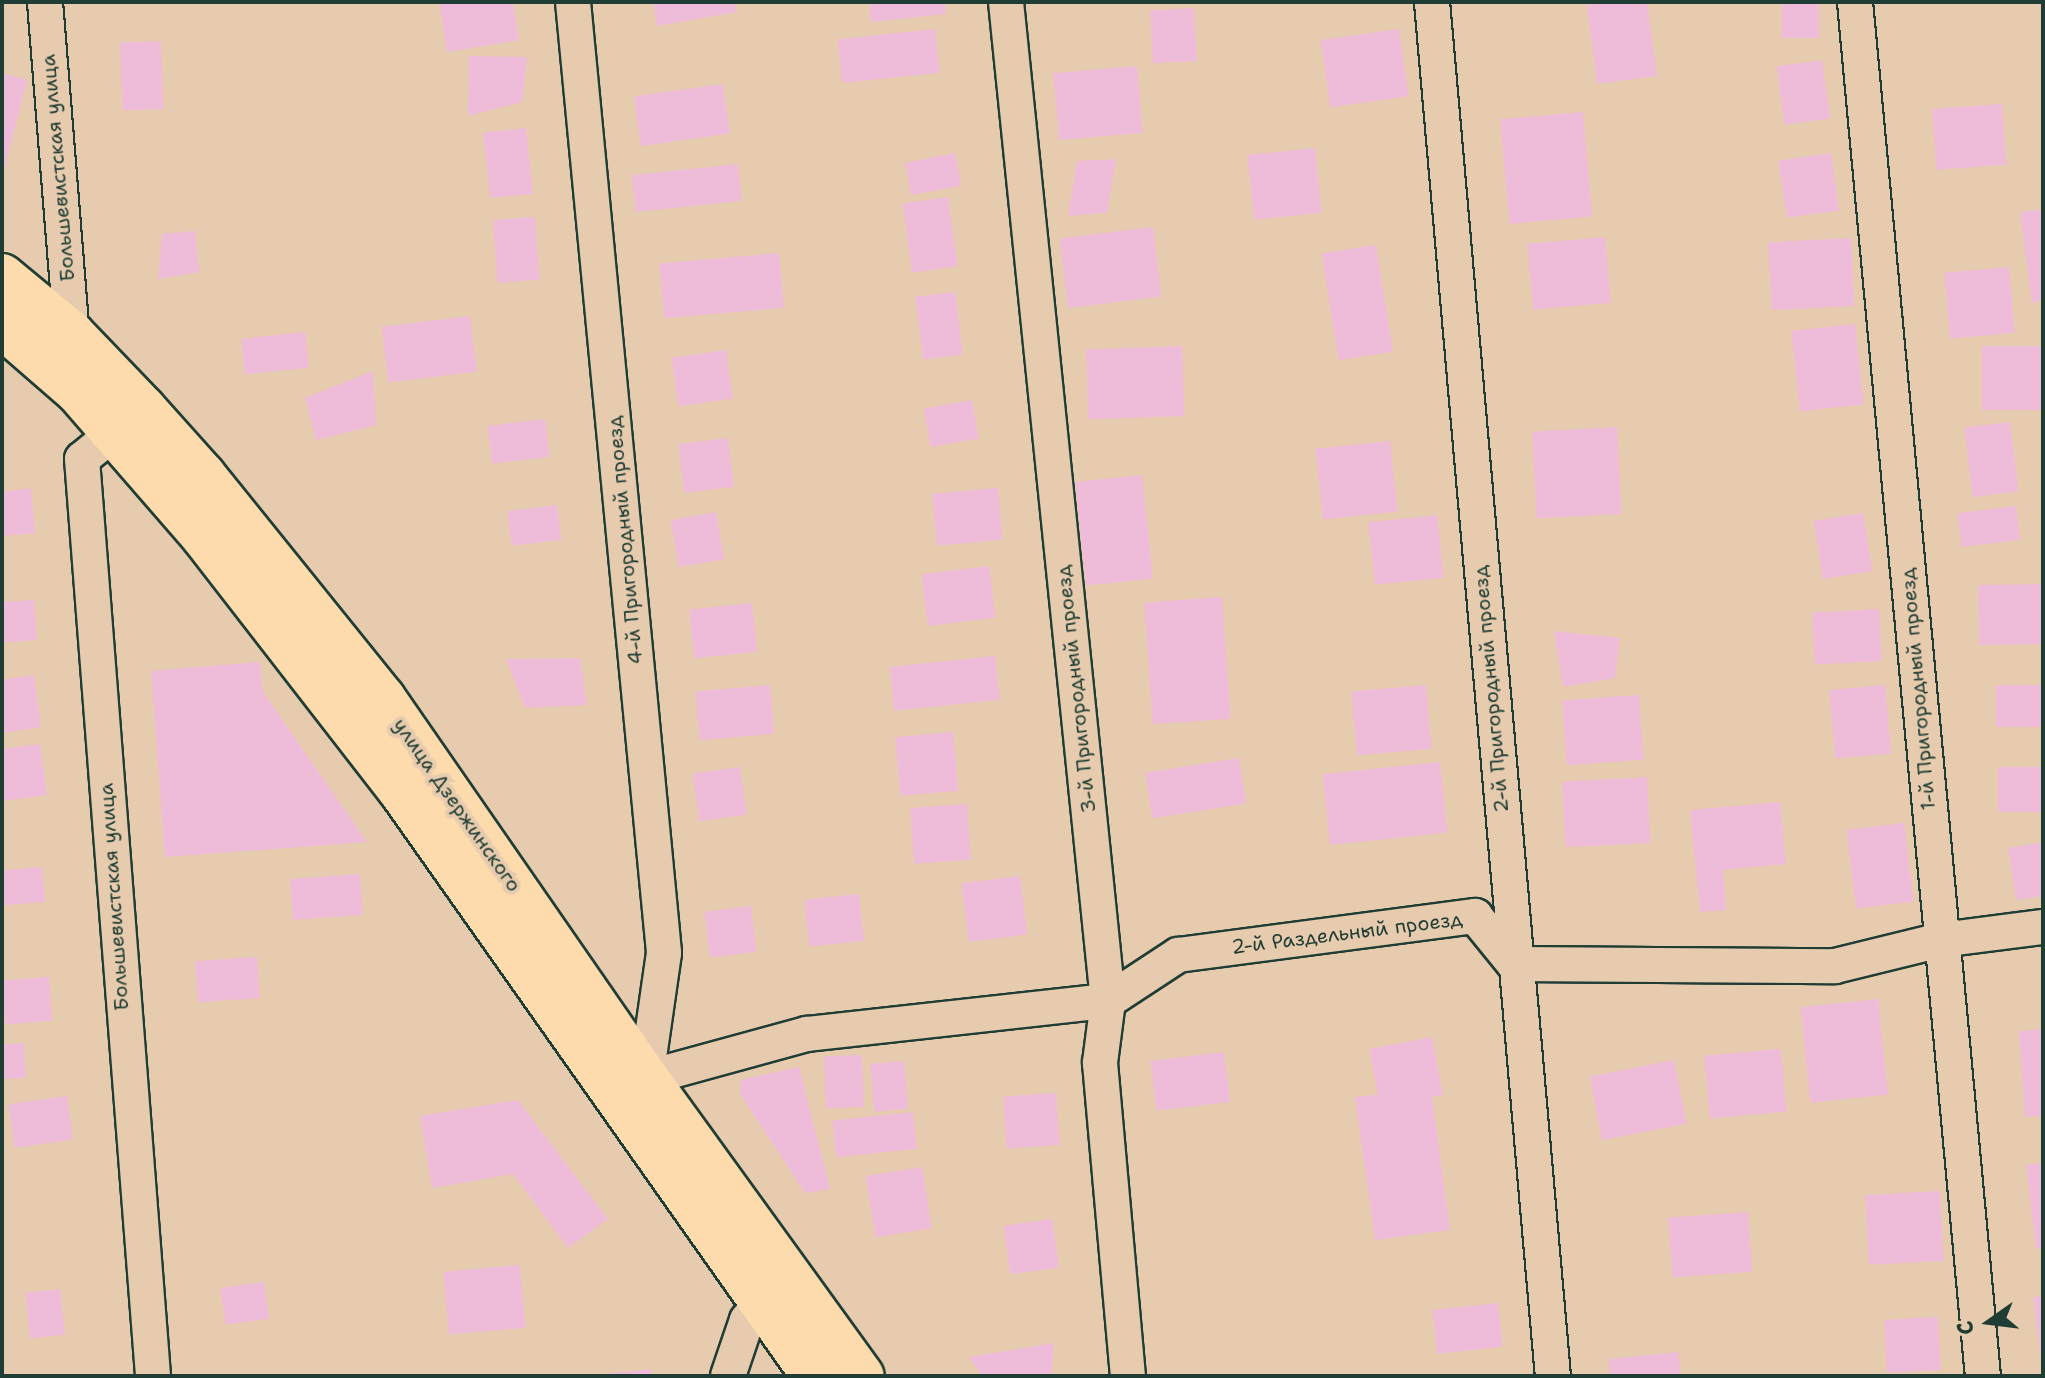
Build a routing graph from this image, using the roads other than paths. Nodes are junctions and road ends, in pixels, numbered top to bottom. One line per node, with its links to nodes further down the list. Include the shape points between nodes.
1 (45, 2): 8 (street, Большевистская улица)
2 (573, 2): 14 (street, 4-й Пригородный проезд, via 664,953)
3 (1006, 2): 13 (street, 3-й Пригородный проезд)
4 (1432, 2): 12 (street, 2-й Пригородный проезд)
5 (1855, 2): 11 (street, 1-й Пригородный проезд)
6 (2, 276): 8 (main road, улица Дзержинского)
7 (2, 326): 9 (main road, улица Дзержинского, via 78,392)
8 (72, 334): 14 (main road, улица Дзержинского, via 203,475 383,698)
9 (114, 433): 15 (main road, улица Дзержинского, via 203,536 401,791); 16 (street, Большевистская улица, via 82,459)
10 (2043, 927): 11 (street)
11 (1941, 940): 12 (street, via 1835,966); 22 (street, 1-й Пригородный проезд)
12 (1514, 964): 13 (street, 2-й Раздельный проезд, via 1475,916 1178,955); 21 (street, 2-й Пригородный проезд)
13 (1108, 1001): 14 (street, 2-й Раздельный проезд, via 807,1034); 20 (street, 3-й Пригородный проезд, via 1100,1063)
14 (646, 1078): 15 (main road, улица Дзержинского)
15 (775, 1288): 17 (street, via 747,1320); 18 (main road, улица Дзержинского); 19 (main road, улица Дзержинского)
16 (153, 1376)
17 (728, 1376)
18 (814, 1376)
19 (862, 1376)
20 (1128, 1376)
21 (1553, 1376)
22 (1983, 1376)

